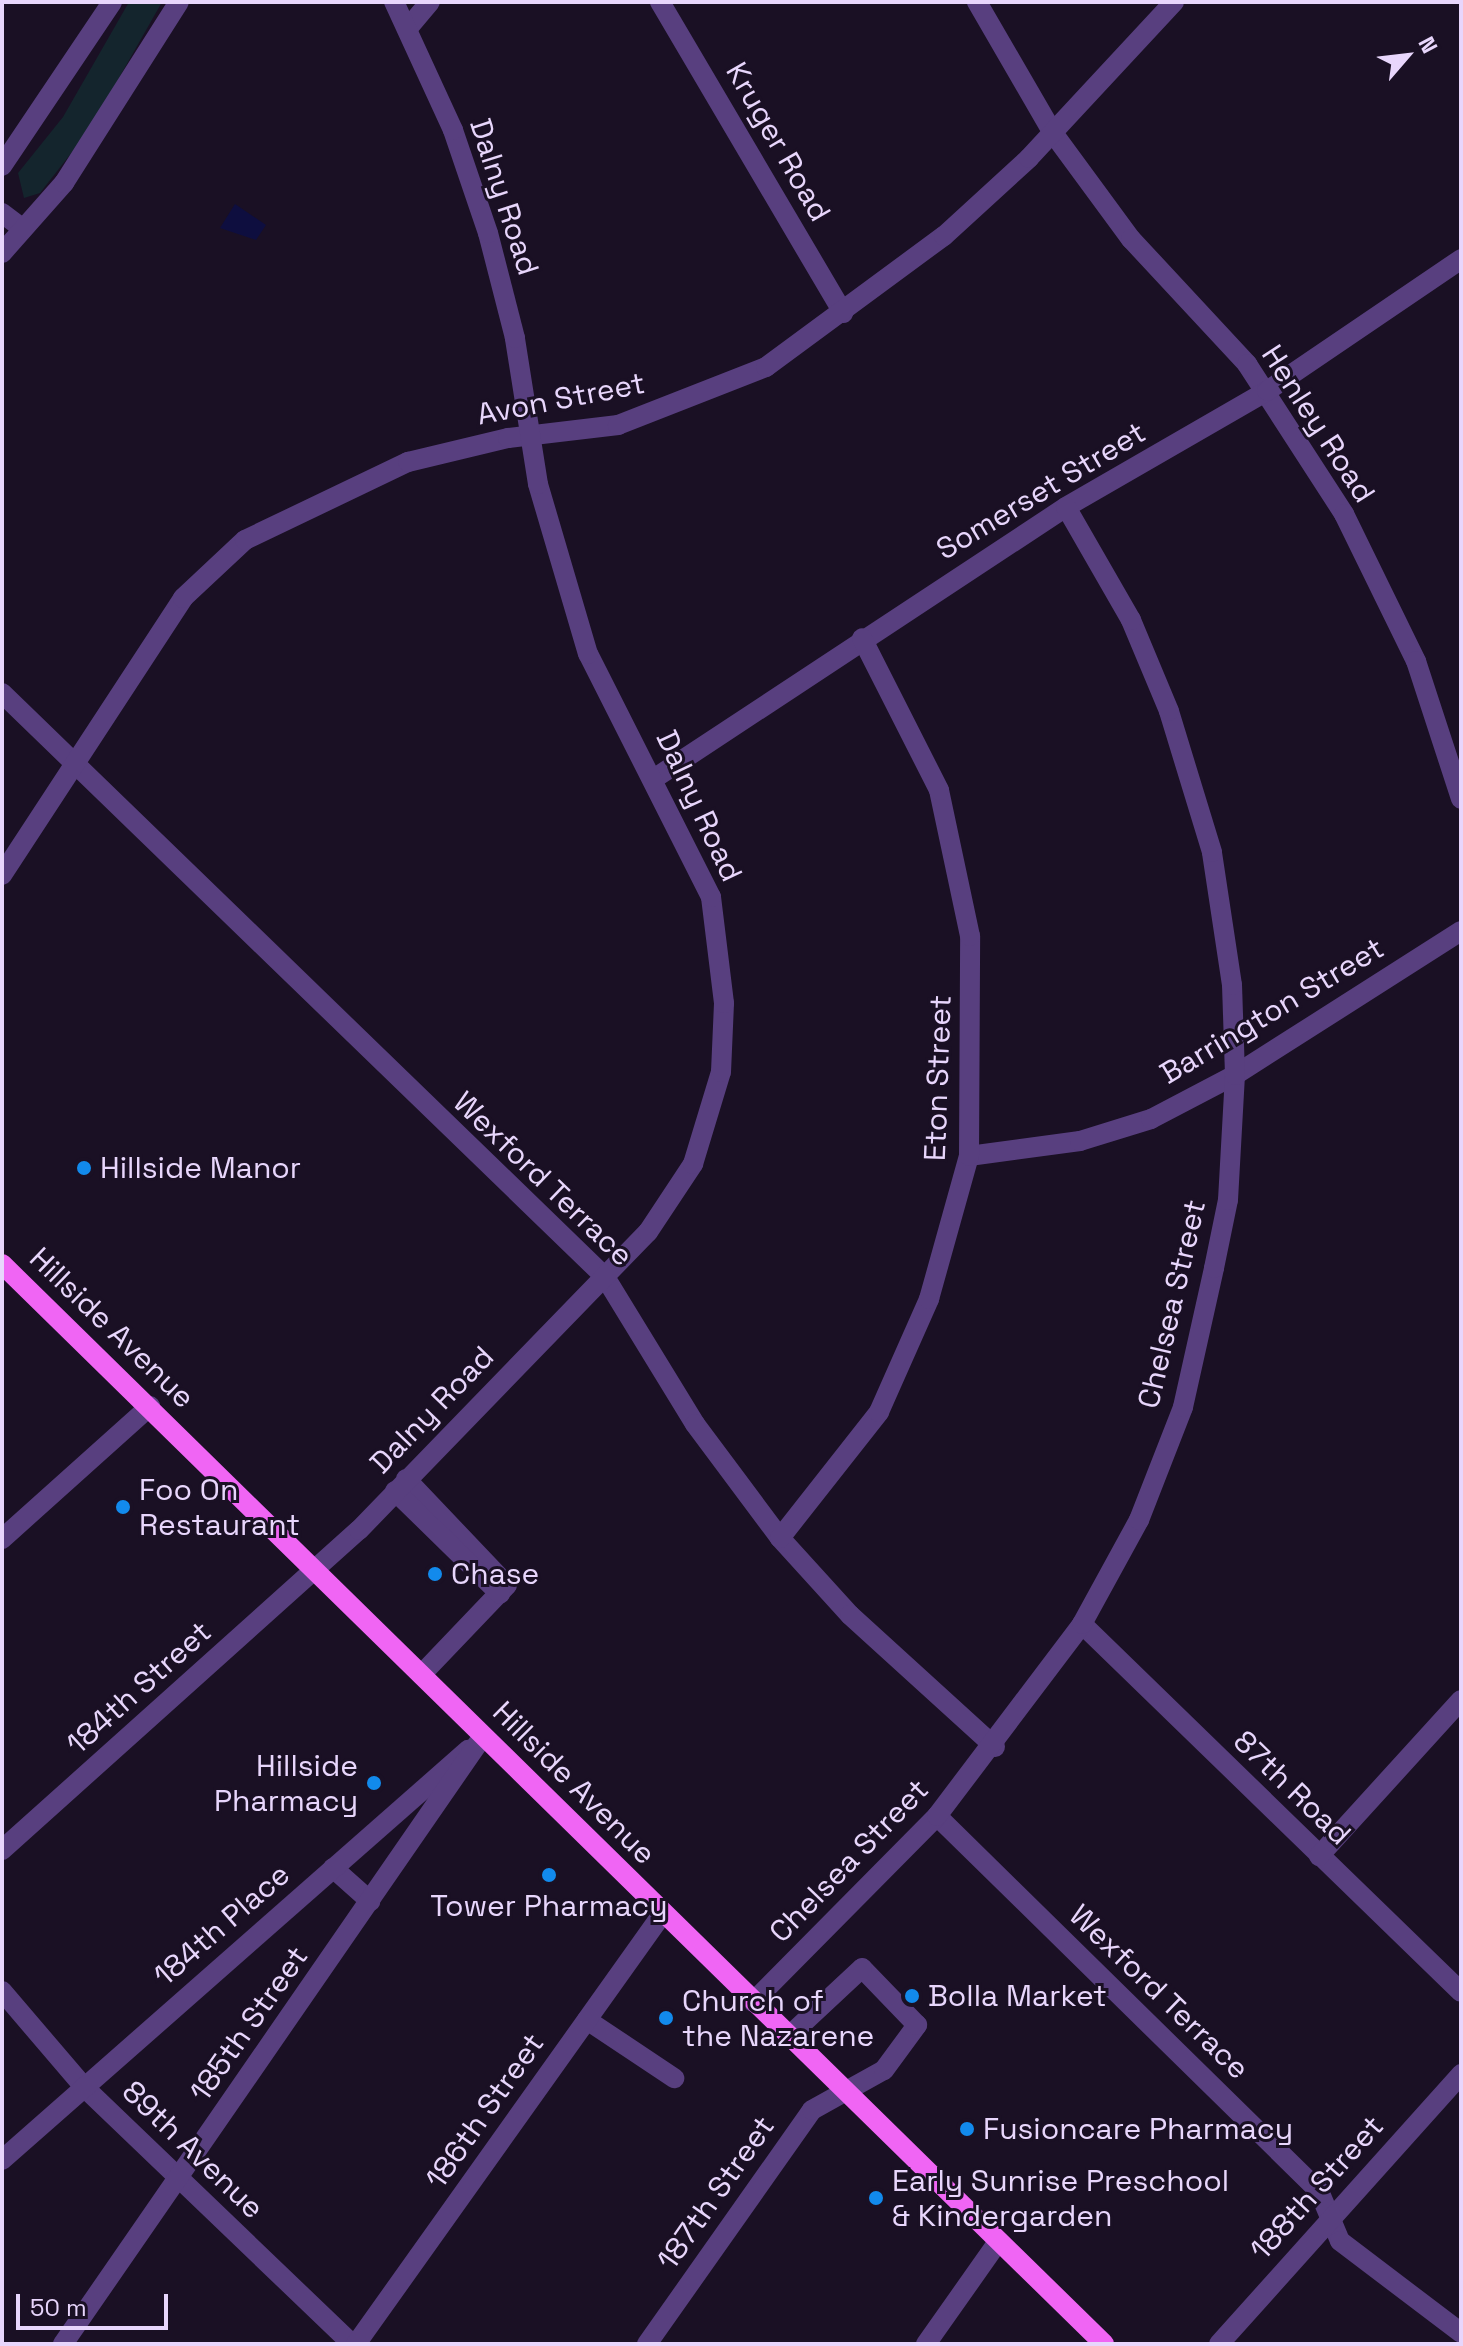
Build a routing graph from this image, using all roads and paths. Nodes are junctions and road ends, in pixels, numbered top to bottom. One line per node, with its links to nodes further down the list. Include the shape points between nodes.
1 (112, 2): 10 (street)
2 (179, 2): 12 (street, via 112,114)
3 (394, 2): 8 (street, Dalny Road)
4 (430, 2): 8 (street)
5 (660, 2): 15 (street, Kruger Road)
6 (977, 2): 9 (street, Henley Road)
7 (1174, 2): 9 (street, Avon Street)
8 (408, 28): 17 (street, Dalny Road, via 488,233)
9 (1053, 133): 15 (street, Avon Street, via 944,236); 16 (street, Henley Road, via 1131,239)
10 (2, 166)
11 (2, 213): 12 (street)
12 (23, 229): 13 (street)
13 (2, 253)
14 (1461, 259): 16 (street, Somerset Street)
15 (843, 313): 17 (street, Avon Street, via 766,367 687,402 618,425)
16 (1267, 391): 18 (street, Somerset Street); 23 (street, Henley Road, via 1344,514 1416,661)
17 (531, 435): 21 (street, Avon Street, via 408,462 245,540 183,598); 22 (street, Dalny Road, via 556,554 588,654)
18 (1066, 507): 19 (street, Somerset Street); 26 (street, Chelsea Street, via 1131,620 1192,780 1224,916)
19 (862, 638): 22 (street, Somerset Street); 27 (street, Eton Street, via 939,790 970,936)
20 (2, 693): 21 (street, Wexford Terrace)
21 (73, 759): 24 (street, Avon Street); 29 (street, Wexford Terrace, via 193,883)
22 (655, 778): 29 (street, Dalny Road, via 711,897 725,1032 693,1164 648,1232)
23 (1461, 799)
24 (2, 875)
25 (1461, 931): 26 (street, Barrington Street)
26 (1235, 1075): 27 (street, Barrington Street, via 1110,1134); 35 (street, Chelsea Street, via 1228,1200 1183,1407 1139,1520)
27 (969, 1156): 32 (street, Eton Street, via 929,1299 879,1412)
28 (2, 1264): 30 (main road, Hillside Avenue)
29 (605, 1277): 31 (street, Dalny Road); 32 (street, Wexford Terrace, via 695,1424)
30 (150, 1406): 33 (street); 34 (main road, Hillside Avenue)
31 (401, 1485): 34 (street, Dalny Road); 36 (street, via 503,1574 500,1594)
32 (780, 1538): 39 (street, Wexford Terrace, via 850,1615)
33 (2, 1539)
34 (315, 1571): 36 (main road, Hillside Avenue); 41 (street, 184th Street)
35 (1082, 1624): 39 (street, Chelsea Street); 42 (street, 87th Road)
36 (421, 1675): 38 (main road, Hillside Avenue)
37 (1461, 1700): 42 (street)
38 (483, 1736): 43 (street, 184th Place); 44 (street, 185th Street); 45 (main road, Hillside Avenue)
39 (995, 1747): 40 (street, Chelsea Street)
40 (937, 1816): 48 (street, Chelsea Street); 57 (street, Wexford Terrace, via 1319,2191)
41 (2, 1850)
42 (1319, 1856): 47 (street, 87th Road)
43 (333, 1868): 44 (street); 53 (street, 184th Place)
44 (370, 1901): 56 (street, 185th Street)
45 (663, 1913): 48 (main road, Hillside Avenue); 49 (street, 186th Street)
46 (2, 1991): 53 (street, 89th Avenue)
47 (1461, 1992)
48 (753, 2002): 50 (main road, Hillside Avenue)
49 (587, 2020): 52 (street); 61 (street, 186th Street)
50 (788, 2037): 54 (main road, Hillside Avenue); 54 (street, 187th Street, via 862,1968 917,2025 884,2070)
51 (1461, 2074): 57 (street, 188th Street)
52 (674, 2078)
53 (84, 2087): 55 (street, 184th Place); 56 (street, 89th Avenue)
54 (846, 2089): 58 (main road, Hillside Avenue); 62 (street, 187th Street, via 812,2110)
55 (2, 2160)
56 (178, 2179): 60 (street, 185th Street); 61 (street, 89th Avenue)
57 (1329, 2217): 59 (street, Wexford Terrace, via 1340,2241); 65 (street, 188th Street)
58 (998, 2242): 63 (street); 64 (main road, Hillside Avenue)
59 (1461, 2333)
60 (63, 2344)
61 (354, 2344)
62 (647, 2344)
63 (926, 2344)
64 (1104, 2344)
65 (1219, 2344)

